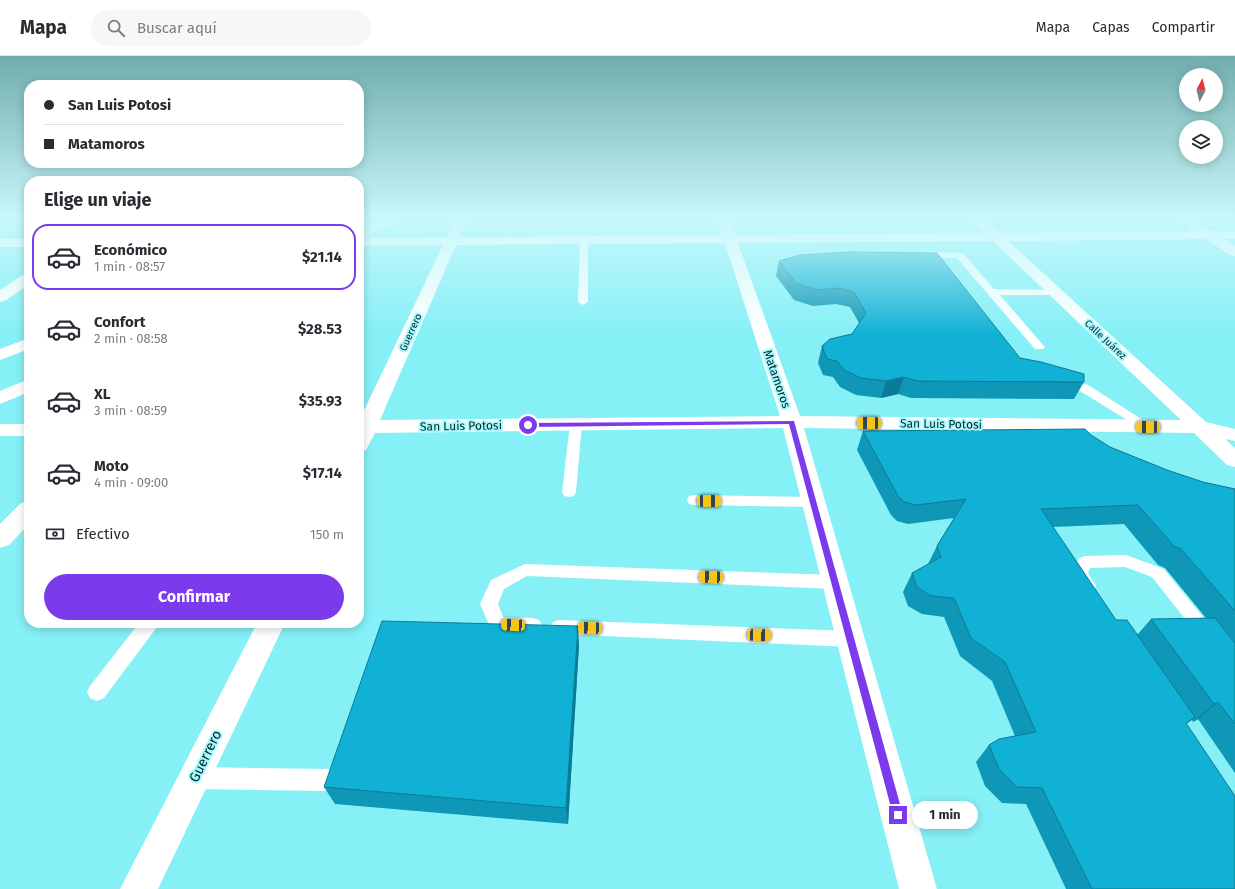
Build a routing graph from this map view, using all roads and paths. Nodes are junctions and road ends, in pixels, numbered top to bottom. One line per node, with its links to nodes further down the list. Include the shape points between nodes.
1 (444, 257): 19 (street, Guerrero)
2 (584, 257): 10 (lane)
3 (736, 257): 17 (street, Matamoros)
4 (962, 257): 7 (lane)
5 (1017, 257): 8 (street, Calle Juárez)
6 (24, 280): 9 (street)
7 (990, 292): 8 (lane); 12 (lane)
8 (1055, 292): 21 (street, Calle Juárez)
9 (0, 297)
10 (583, 302)
11 (24, 346): 13 (street)
12 (1039, 347)
13 (0, 355)
14 (1050, 378): 20 (lane, via 1084,388)
15 (24, 387): 16 (street)
16 (0, 398)
17 (792, 422): 18 (street, San Luis Potosi); 20 (street, San Luis Potosi); 28 (street, Matamoros)
18 (576, 424): 19 (street, San Luis Potosi); 26 (lane)
19 (364, 427)
20 (1148, 427): 21 (street, San Luis Potosi)
21 (1201, 427): 24 (street, San Luis Potosi); 25 (street, Calle Juárez)
22 (24, 430): 23 (street)
23 (2, 432)
24 (1235, 436)
25 (1235, 460)
26 (569, 492)
27 (694, 500): 28 (lane)
28 (813, 502): 31 (street, Matamoros)
29 (24, 514): 30 (street)
30 (0, 539)
31 (835, 582): 35 (street, Matamoros); 35 (lane, via 525,570 497,585 489,604 498,624)
32 (1097, 600): 36 (lane, via 1079,574 1085,562 1126,561 1158,573)
33 (145, 628): 37 (lane)
34 (269, 628): 38 (street, Guerrero)
35 (851, 639): 41 (street, Matamoros)
36 (1216, 645)
37 (97, 692)
38 (194, 778): 39 (lane); 40 (street, Guerrero)
39 (329, 780)
40 (139, 889)
41 (918, 889)

